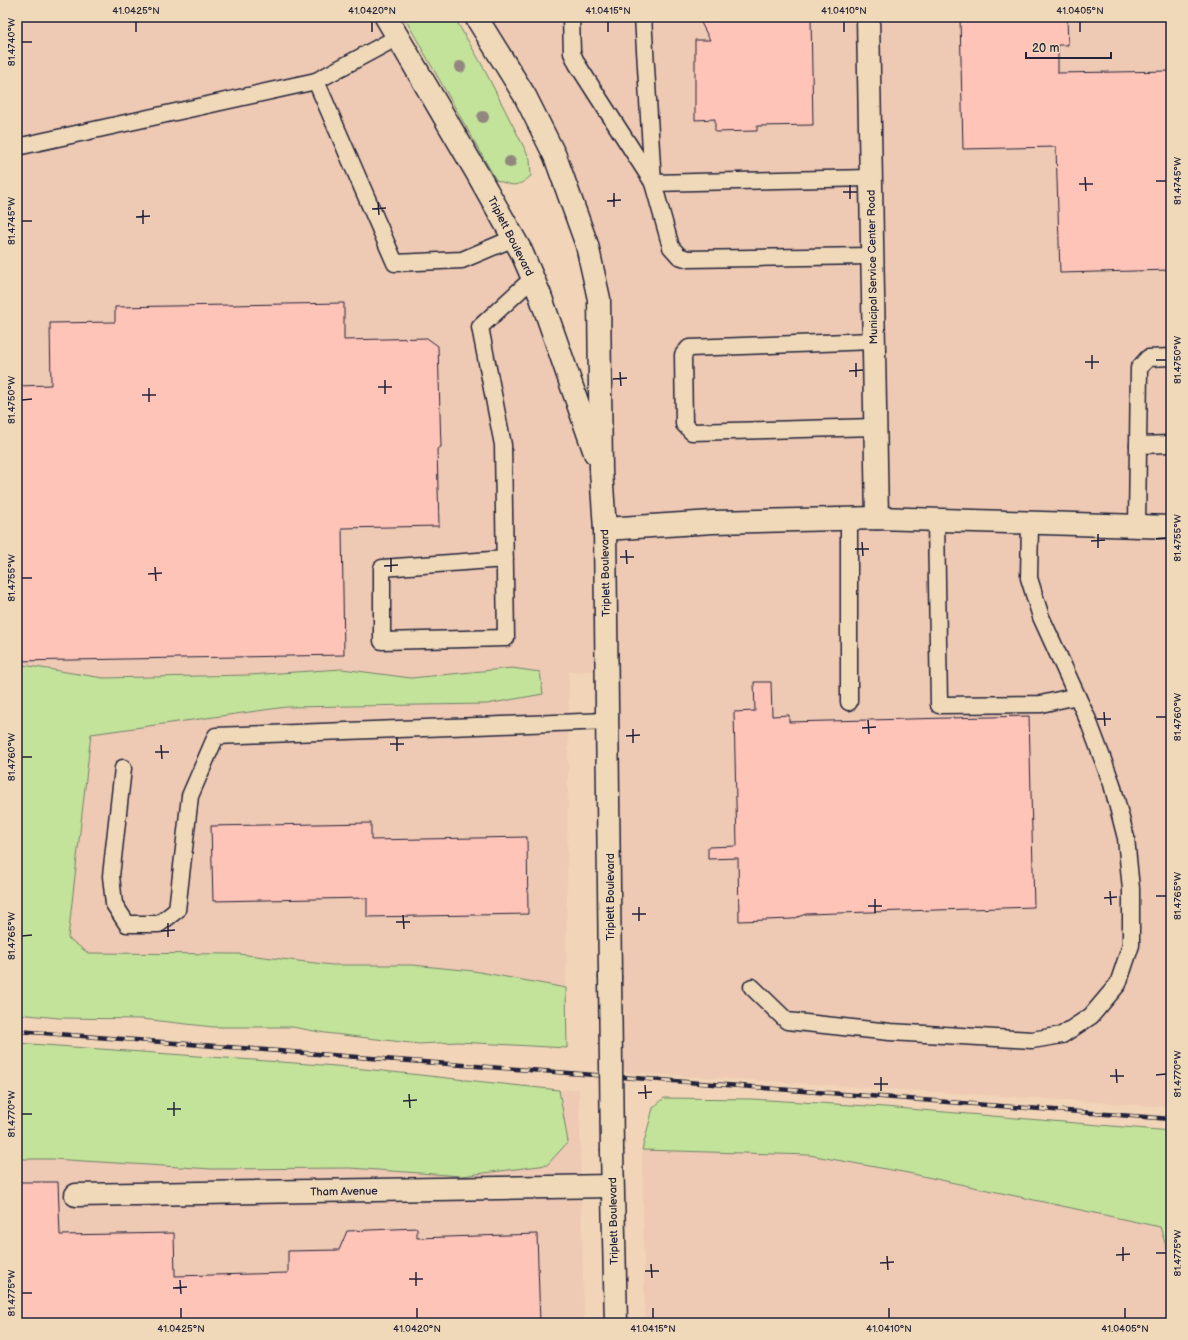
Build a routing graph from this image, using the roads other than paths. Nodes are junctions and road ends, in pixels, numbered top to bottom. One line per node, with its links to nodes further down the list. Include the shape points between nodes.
1 (386, 17): 6 (main road, Triplett Boulevard)
2 (476, 17): 19 (main road, Triplett Boulevard, via 525,96 555,156 588,245 599,299)
3 (571, 17): 10 (lane, via 572,53 577,64)
4 (643, 17): 10 (lane)
5 (868, 17): 9 (main road, Municipal Service Center Road)
6 (398, 37): 7 (lane); 11 (main road, Triplett Boulevard)
7 (316, 81): 8 (lane); 11 (lane, via 395,263 462,260)
8 (17, 148)
9 (870, 178): 10 (lane); 12 (main road, Municipal Service Center Road)
10 (653, 183): 12 (lane, via 671,247 679,256 688,259)
11 (514, 238): 13 (main road, Triplett Boulevard)
12 (872, 256): 14 (main road, Municipal Service Center Road)
13 (533, 278): 19 (main road, Triplett Boulevard); 27 (lane, via 480,327 503,445)
14 (873, 341): 16 (main road, Municipal Service Center Road); 16 (lane, via 689,348 683,355 684,424 692,432)
15 (1171, 357): 18 (lane, via 1148,358 1139,368)
16 (875, 427): 21 (main road, Municipal Service Center Road)
17 (1171, 444): 18 (lane)
18 (1138, 445): 24 (lane)
19 (601, 471): 26 (main road, Triplett Boulevard)
20 (849, 518): 21 (main road); 26 (main road, via 713,522); 29 (lane)
21 (877, 518): 22 (main road)
22 (936, 520): 23 (main road); 28 (lane, via 939,705 1041,704)
23 (1030, 524): 24 (main road); 28 (lane, via 1030,578 1041,617)
24 (1137, 526): 25 (main road)
25 (1171, 527)
26 (605, 529): 30 (main road, Triplett Boulevard)
27 (504, 559): 27 (lane, via 506,638 382,641 382,568)
28 (1077, 696): 32 (lane, via 1112,784 1126,838 1131,889 1131,945 1118,984 1091,1016 1062,1035 1032,1040 890,1032 787,1021)
29 (849, 702)
30 (608, 721): 31 (lane, via 216,736 190,796 178,910 159,924 127,924 114,904 111,876); 33 (main road, Triplett Boulevard, bridge)
31 (123, 768)
32 (752, 986)
33 (612, 1186): 34 (main road, Tham Avenue); 35 (main road, Triplett Boulevard)
34 (76, 1195)
35 (616, 1323)

